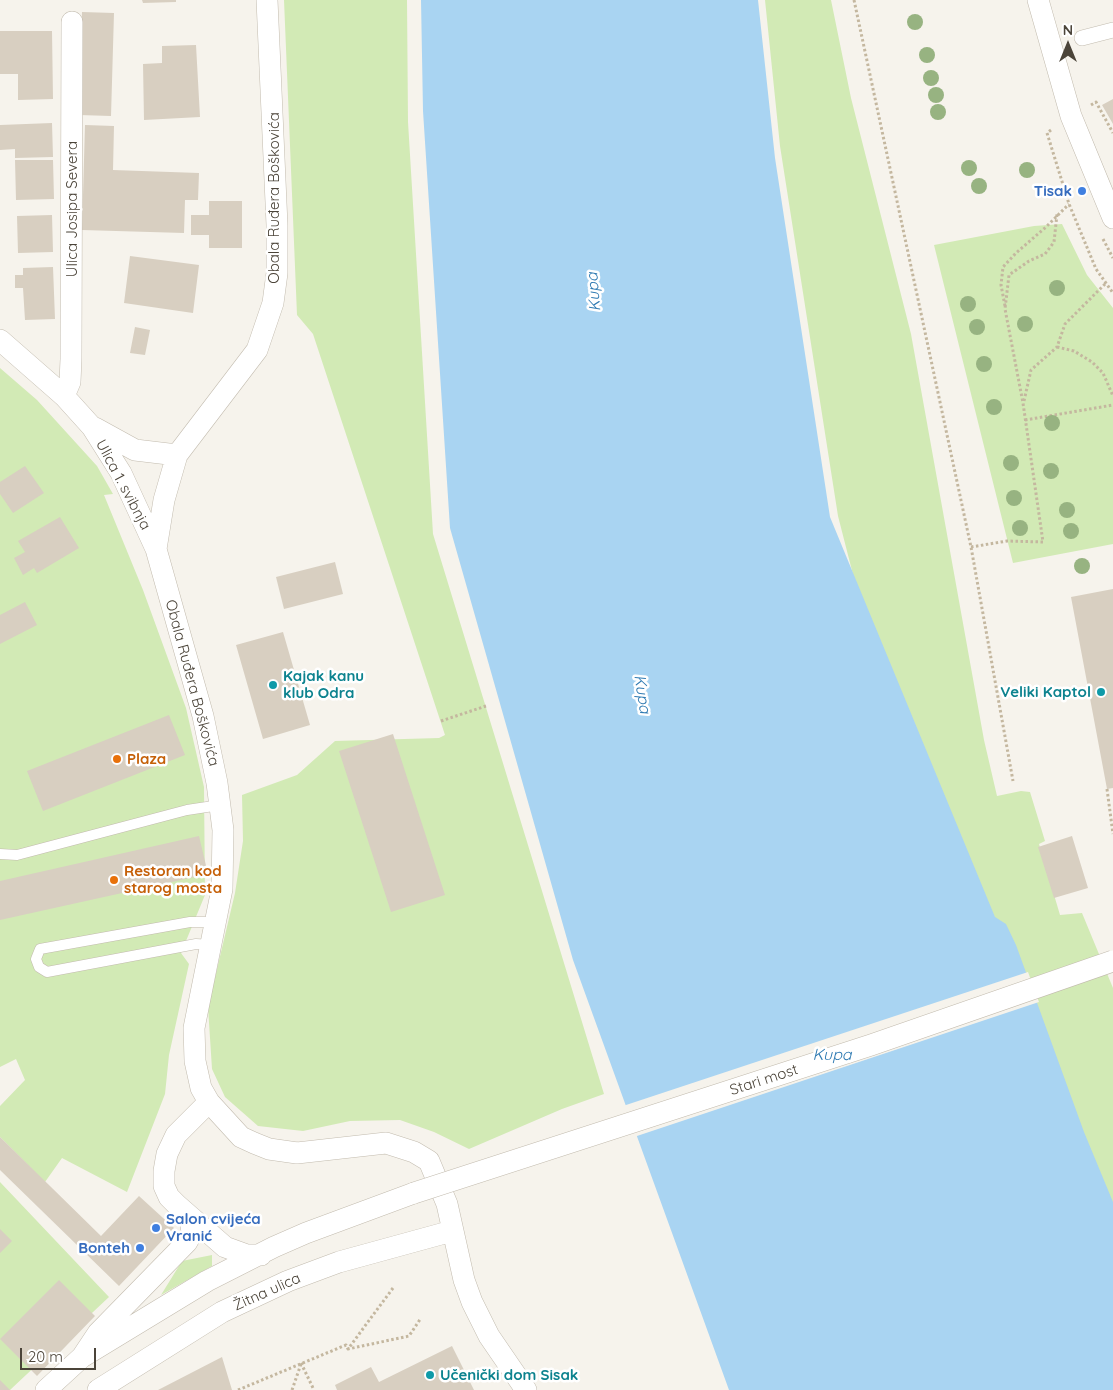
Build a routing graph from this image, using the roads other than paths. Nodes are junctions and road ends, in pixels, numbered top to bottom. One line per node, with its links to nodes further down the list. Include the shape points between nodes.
1 (267, 0): 10 (street, Obala Ruđera Boškovića, via 277,225 273,303 257,350)
2 (1038, 0): 6 (street, via 1071,116)
3 (72, 22): 8 (street, Ulica Josipa Severa, via 72,360 70,382)
4 (1113, 30): 5 (street)
5 (1082, 38)
6 (1113, 218)
7 (0, 340): 8 (street, Ulica 1. svibnja)
8 (64, 396): 9 (street, Ulica 1. svibnja)
9 (92, 427): 10 (street, via 135,450); 11 (street, Ulica 1. svibnja, via 121,473)
10 (177, 456): 11 (street, Obala Ruđera Boškovića, via 164,500)
11 (156, 549): 12 (street, Obala Ruđera Boškovića, via 203,716)
12 (220, 805): 13 (lane, via 187,810 17,855); 14 (street, Obala Ruđera Boškovića, via 224,865)
13 (0, 854)
14 (217, 922): 15 (street, Obala Ruđera Boškovića); 15 (lane, via 190,922 40,949 36,958 39,967 48,972 196,944)
15 (212, 945): 17 (street, Obala Ruđera Boškovića, via 196,1015 194,1041 201,1088)
16 (1113, 961): 20 (street, Stari most, bridge, via 871,1045 414,1193 306,1233)
17 (209, 1102): 18 (street, via 176,1135 166,1154 164,1186 169,1197); 19 (street, Obala Ruđera Boškovića, via 241,1137 269,1149 297,1153 386,1143 421,1155 433,1166 447,1204)
18 (190, 1218): 20 (street, via 230,1250 247,1255); 21 (street, via 192,1233 187,1242 98,1333)
19 (452, 1231): 23 (street, Žitna ulica, via 348,1259 288,1281 222,1312); 24 (street, Obala Ruđera Boškovića, via 472,1302 489,1336)
20 (261, 1254): 21 (street, via 207,1282)
21 (82, 1357): 22 (street)
22 (46, 1390)
23 (98, 1390)
24 (526, 1390)

